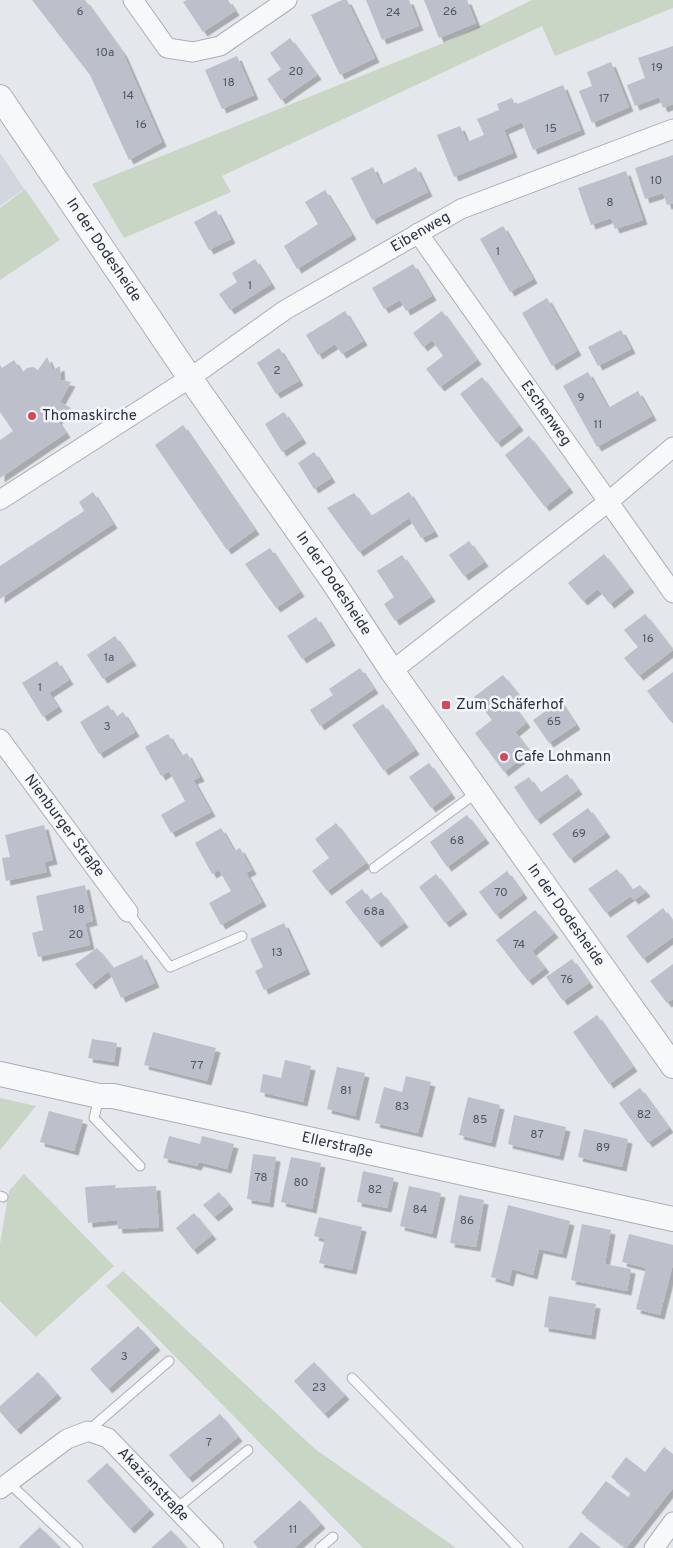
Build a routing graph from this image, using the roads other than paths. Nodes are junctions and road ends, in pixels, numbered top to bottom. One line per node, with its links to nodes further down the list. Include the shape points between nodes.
1 (133, 0): 2 (street, via 167,48 193,52 220,46)
2 (287, 0)
3 (0, 97): 6 (street, In der Dodesheide)
4 (673, 129): 5 (street, Eibenweg, via 461,209)
5 (418, 233): 6 (street, Eibenweg, via 285,310); 9 (street, Eschenweg)
6 (190, 378): 8 (street, Eibenweg); 11 (street, In der Dodesheide)
7 (673, 447): 9 (street)
8 (0, 500)
9 (608, 502): 10 (street, Eschenweg); 11 (street)
10 (673, 593)
11 (392, 671): 13 (street, In der Dodesheide)
12 (0, 739): 15 (street, Nienburger Straße)
13 (478, 792): 14 (lane); 17 (street, In der Dodesheide)
14 (374, 868)
15 (128, 912): 16 (lane, via 170,968)
16 (242, 936)
17 (673, 1066)
18 (0, 1074): 19 (street, Ellerstraße)
19 (99, 1096): 20 (lane, via 94,1118); 21 (street, Ellerstraße, via 112,1096)
20 (140, 1166)
21 (673, 1219)
22 (169, 1361): 24 (lane)
23 (352, 1378): 33 (lane)
24 (88, 1431): 26 (street, via 67,1440); 27 (street, Akazienstraße, via 108,1438)
25 (248, 1450): 27 (lane)
26 (4, 1486): 30 (lane)
27 (176, 1509): 31 (street, Akazienstraße)
28 (673, 1522): 34 (street)
29 (333, 1537): 32 (lane)
30 (78, 1548)
31 (214, 1548)
32 (320, 1548)
33 (518, 1548)
34 (654, 1548)

